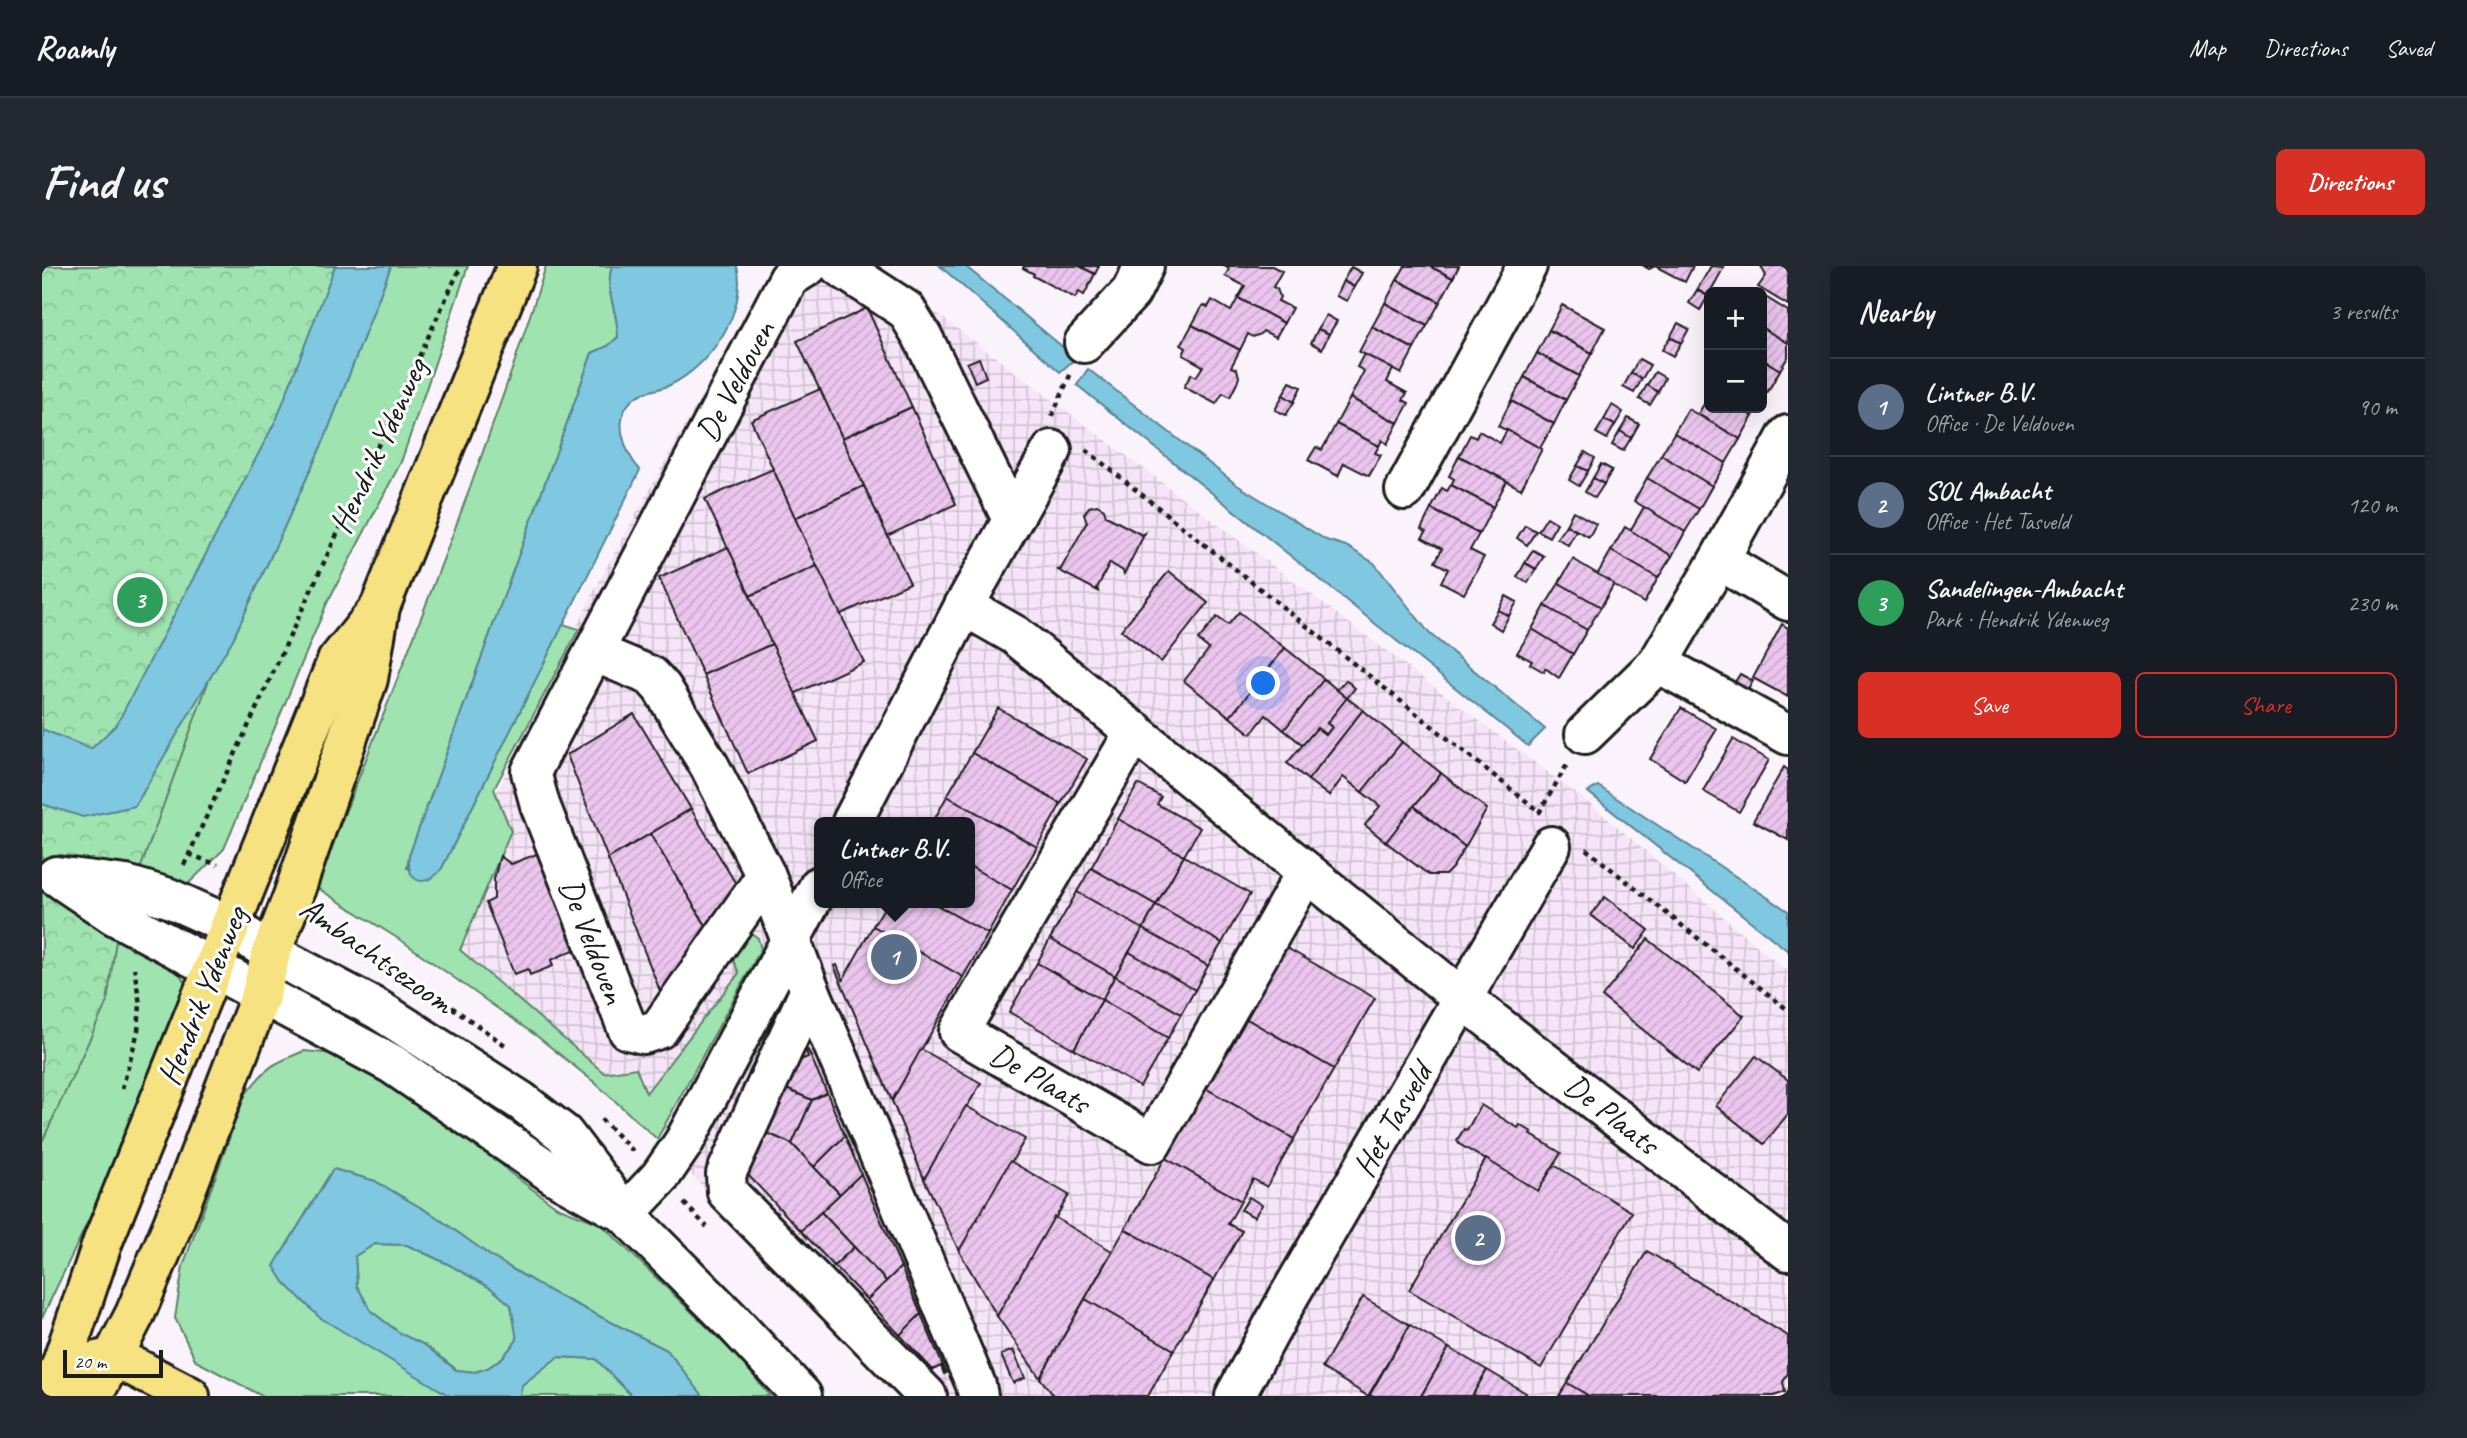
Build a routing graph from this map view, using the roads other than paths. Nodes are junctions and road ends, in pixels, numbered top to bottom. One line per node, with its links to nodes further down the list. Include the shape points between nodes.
1 (517, 266): 14 (main road, Hendrik Ydenweg)
2 (808, 266): 15 (street, De Veldoven, via 789,278)
3 (839, 266): 10 (street, via 906,310)
4 (1144, 266): 6 (street, via 1131,292)
5 (1527, 266): 9 (street)
6 (1084, 343)
7 (1788, 435): 11 (street)
8 (1062, 440): 10 (street)
9 (1405, 490)
10 (1012, 519): 13 (street)
11 (1719, 559): 12 (street); 16 (street)
12 (1788, 601)
13 (964, 606): 17 (street, De Plaats, via 1015,635); 20 (street)
14 (380, 607): 26 (main road, Hendrik Ydenweg, via 337,662); 28 (main road, Hendrik Ydenweg, via 368,679)
15 (594, 652): 24 (street, via 651,677 662,688 710,767); 24 (street, De Veldoven, via 531,772 628,1030 644,1034 659,1029)
16 (1658, 663): 18 (street); 19 (street)
17 (1135, 731): 22 (street, De Plaats); 22 (street, De Plaats, via 959,1032 1152,1143)
18 (1585, 734)
19 (1788, 735)
20 (855, 817)
21 (1556, 831): 32 (street, Het Tasveld)
22 (1306, 872): 32 (street, De Plaats)
23 (49, 873): 26 (street, Ambachtsezoom, via 169,898); 29 (street, Ambachtsezoom, via 114,915)
24 (766, 876): 27 (street)
25 (814, 895): 27 (street)
26 (231, 926): 28 (street, Ambachtsezoom); 29 (main road, Hendrik Ydenweg)
27 (791, 939): 30 (street); 33 (street, via 684,1142 660,1177)
28 (271, 953): 31 (main road, Hendrik Ydenweg); 33 (street, Ambachtsezoom, via 379,1010 521,1101 564,1134)
29 (213, 967): 31 (street, Ambachtsezoom); 36 (main road, Hendrik Ydenweg, via 103,1241)
30 (810, 990): 40 (street, via 726,1174 727,1192); 41 (street)
31 (261, 993): 33 (street, Ambachtsezoom, via 392,1065 556,1176); 35 (main road, Hendrik Ydenweg, via 173,1224)
32 (1462, 999): 34 (street, De Plaats); 42 (street, Het Tasveld)
33 (625, 1214): 39 (street, Ambachtsezoom)
34 (1788, 1251)
35 (114, 1357): 36 (main road); 37 (main road, Hendrik Ydenweg); 38 (main road)
36 (53, 1383): 37 (main road)
37 (92, 1396)
38 (190, 1396)
39 (802, 1396)
40 (927, 1396)
41 (978, 1396)
42 (1235, 1396)

